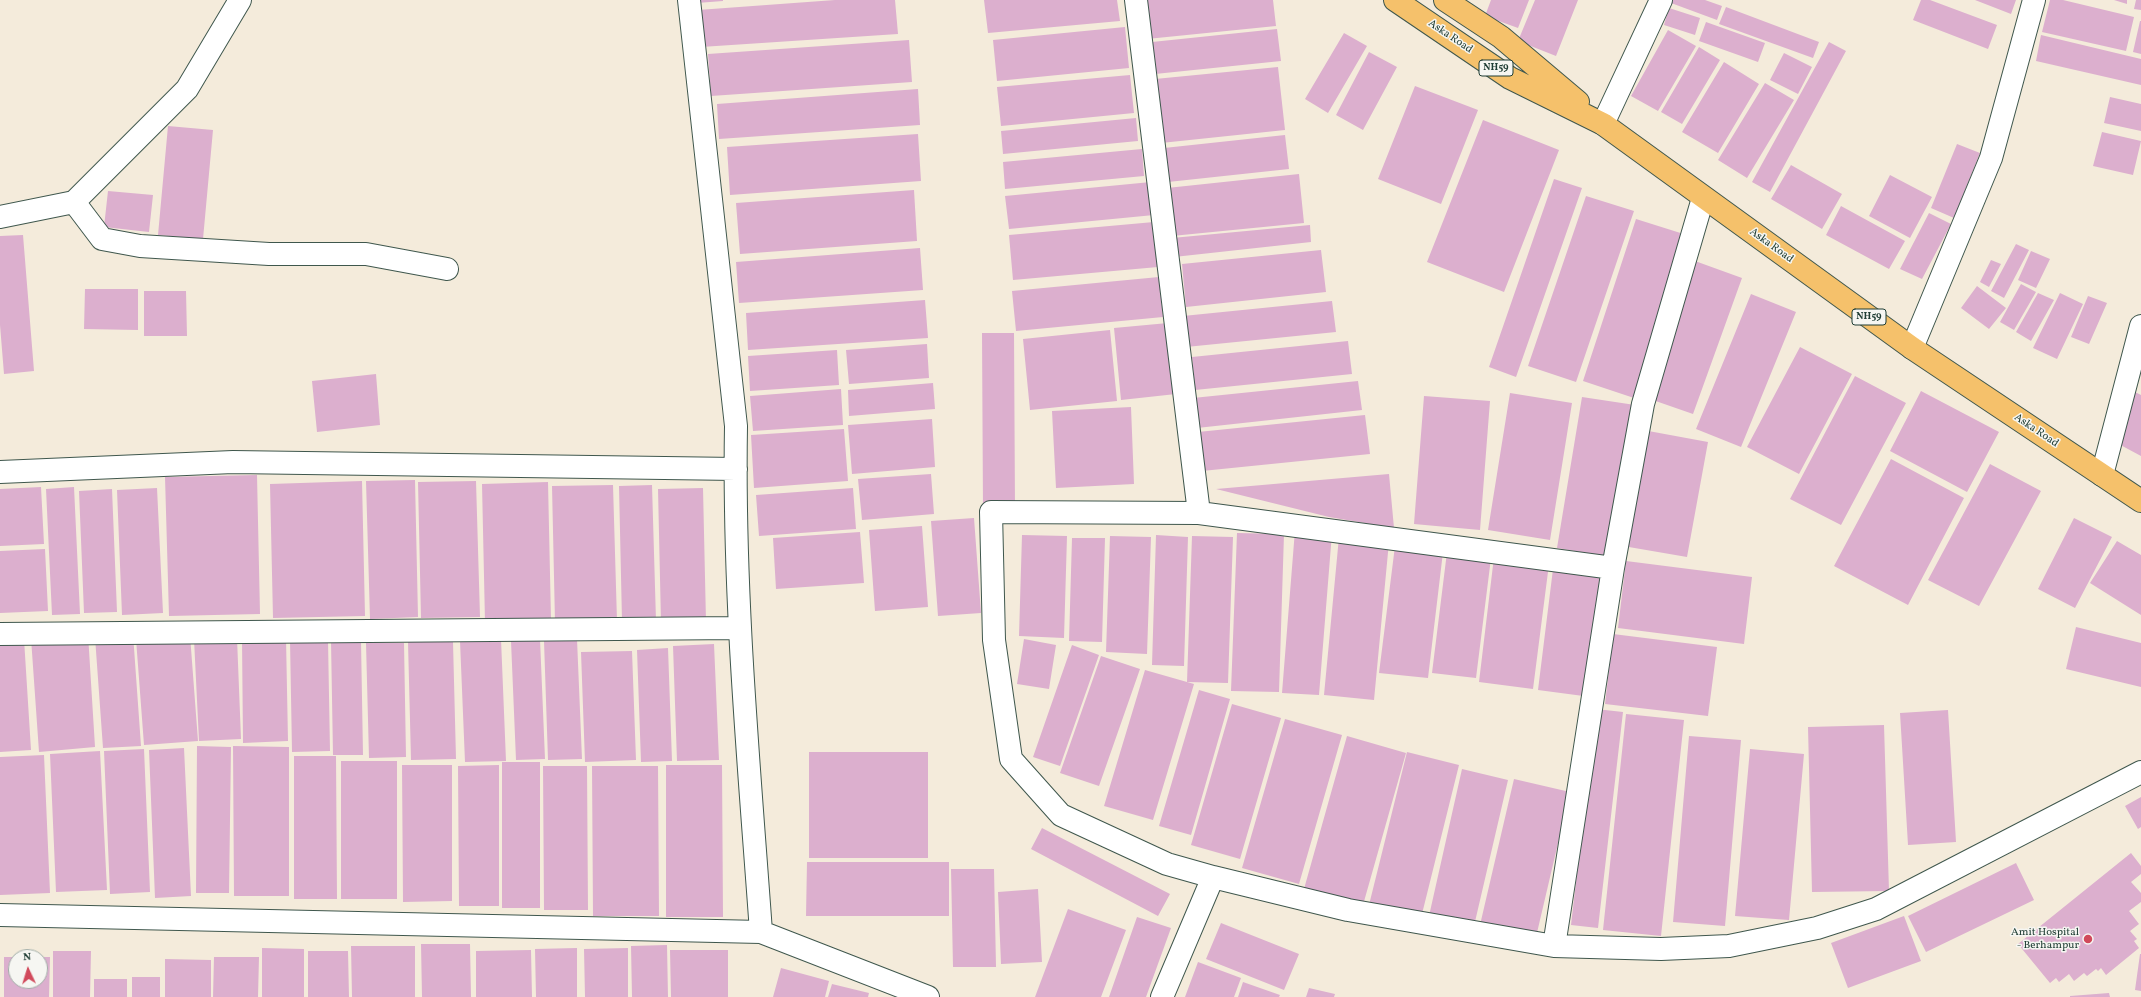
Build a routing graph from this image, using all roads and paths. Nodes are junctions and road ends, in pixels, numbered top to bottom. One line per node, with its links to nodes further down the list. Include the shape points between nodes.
1 (240, 0): 10 (street, via 187,89)
2 (689, 0): 15 (street, via 736,426)
3 (1136, 0): 19 (street)
4 (1396, 0): 8 (highway, Aska Road / NH59, via 1510,78)
5 (1445, 0): 8 (highway, NH59, via 1500,37)
6 (1661, 0): 8 (street)
7 (2034, 0): 14 (street, via 1991,158)
8 (1603, 124): 9 (highway, Aska Road / NH59)
9 (1703, 198): 14 (highway, Aska Road / NH59); 20 (street, via 1642,404)
10 (74, 202): 11 (street); 12 (street, via 102,239 140,246 269,254 366,254)
11 (0, 217)
12 (448, 269)
13 (2141, 326): 17 (street)
14 (1912, 348): 17 (highway, Aska Road / NH59)
15 (736, 469): 16 (street, via 233,462); 21 (street)
16 (0, 472)
17 (2102, 475): 18 (highway, Aska Road / NH59)
18 (2141, 501)
19 (1199, 513): 20 (street); 24 (street, via 991,512 994,640 1011,759 1061,815 1167,864)
20 (1613, 568): 27 (street)
21 (739, 628): 22 (street); 26 (street)
22 (0, 634)
23 (2141, 772): 27 (street, via 1876,909 1816,928 1728,946 1661,949)
24 (1213, 877): 27 (street, via 1348,910); 29 (street)
25 (0, 915): 26 (street)
26 (761, 932): 28 (street)
27 (1554, 946)
28 (928, 997)
29 (1162, 997)

